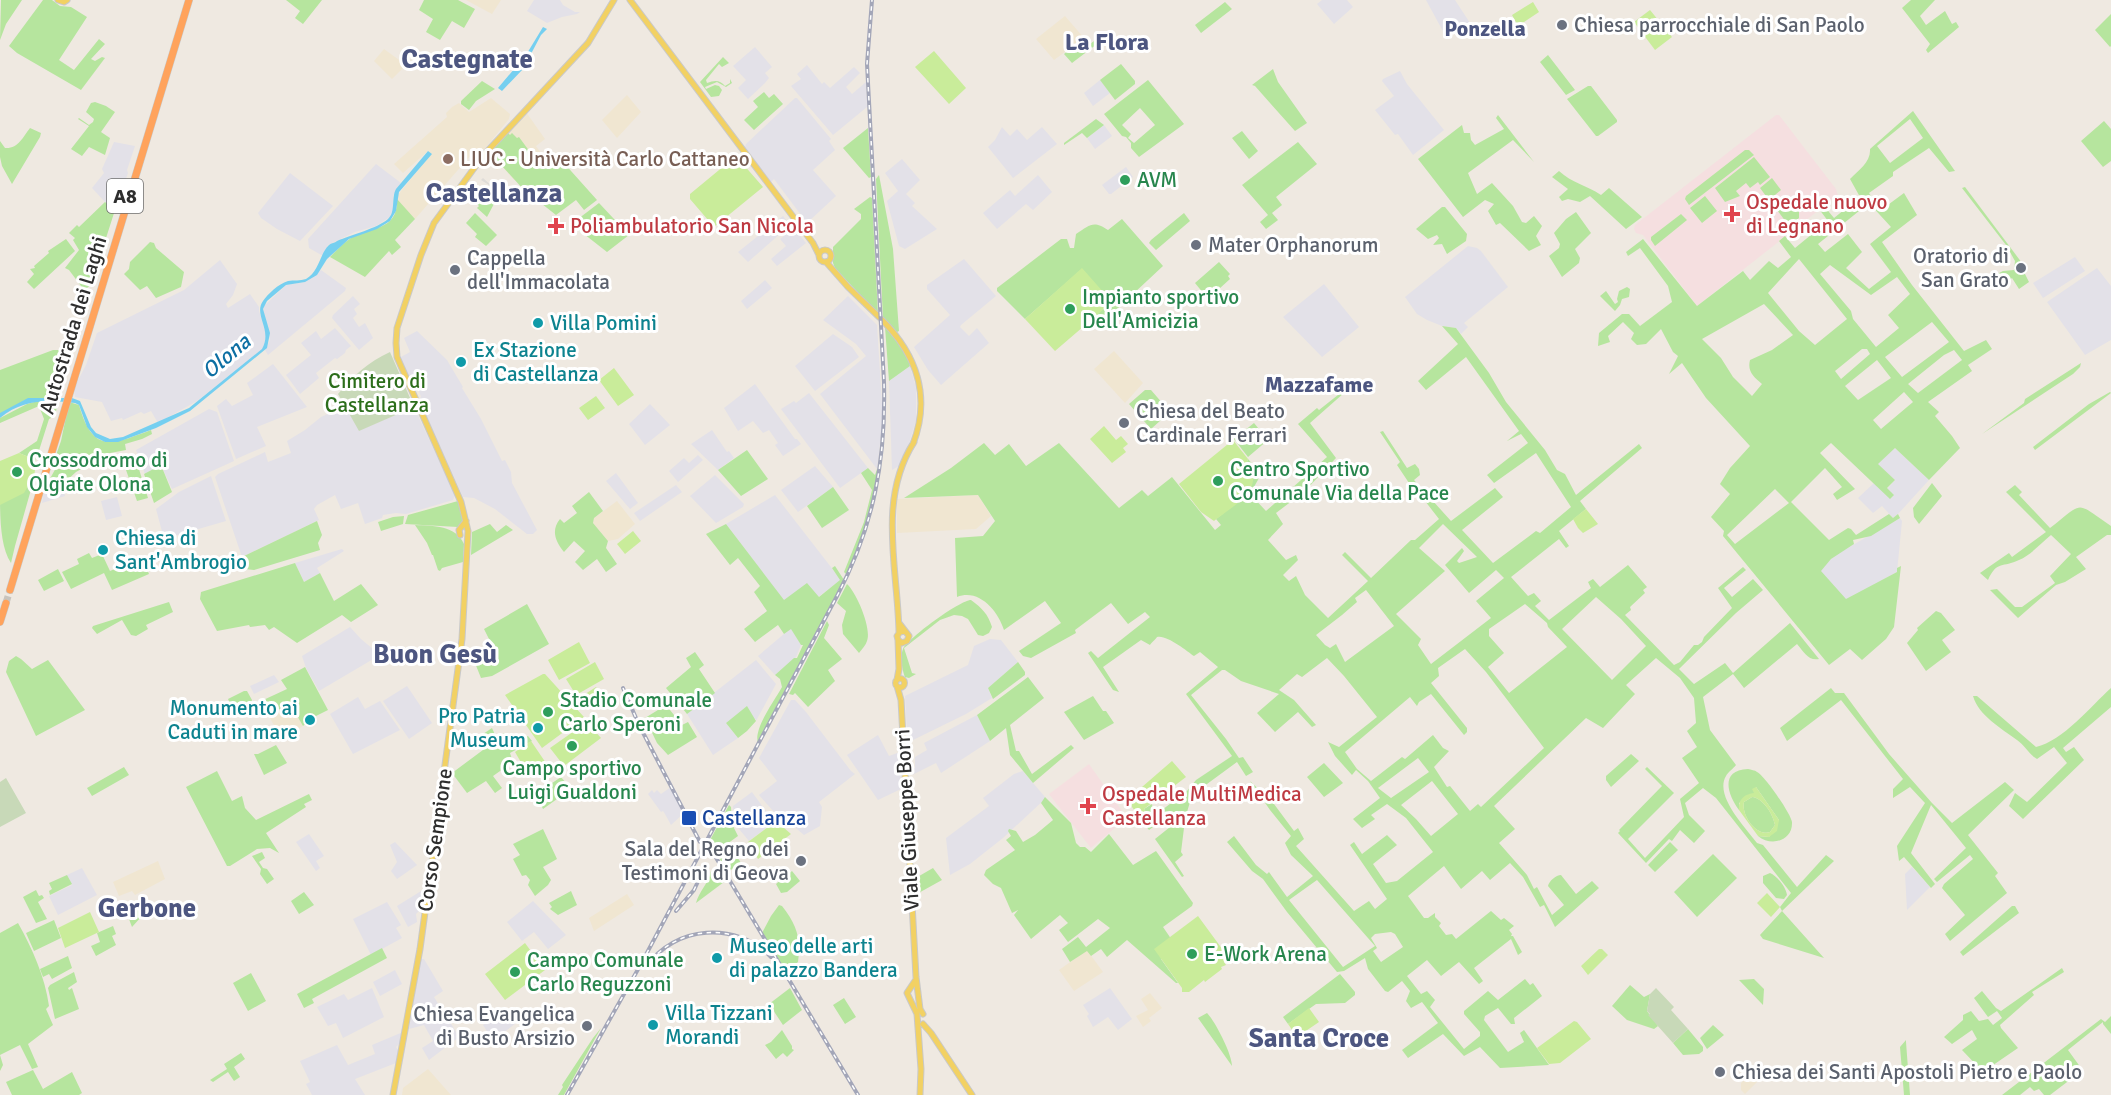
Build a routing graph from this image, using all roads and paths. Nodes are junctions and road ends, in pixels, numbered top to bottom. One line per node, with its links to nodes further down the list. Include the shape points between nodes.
1 (58, 0): 2 (main road)
2 (67, 0)
3 (186, 0): 10 (highway, Autostrada dei Laghi / A8)
4 (614, 1): 20 (main road, Corso Sempione, via 588,43 483,156 437,218 396,334 396,354 461,502 466,547 462,639 427,904)
5 (631, 1): 6 (main road)
6 (813, 243): 7 (main road); 8 (main road)
7 (824, 249): 8 (main road); 9 (main road, via 831,254)
8 (819, 255): 9 (main road, via 821,261)
9 (828, 261): 13 (main road, via 896,334 912,359 920,382 921,412 895,494 892,518)
10 (8, 590)
11 (3, 604): 12 (highway)
12 (0, 622)
13 (901, 635): 14 (main road); 14 (main road, Viale Giuseppe Borri, via 909,636); 15 (main road, Viale Giuseppe Borri)
14 (905, 642): 15 (main road, Viale Giuseppe Borri, via 900,650)
15 (900, 682): 16 (main road, Viale Giuseppe Borri)
16 (916, 977): 17 (main road); 18 (main road, Viale Giuseppe Borri)
17 (910, 988): 18 (main road); 19 (main road, via 907,994)
18 (918, 995): 19 (main road, Viale Giuseppe Borri)
19 (922, 1020): 21 (main road); 22 (main road)
20 (393, 1095)
21 (920, 1095)
22 (972, 1095)

